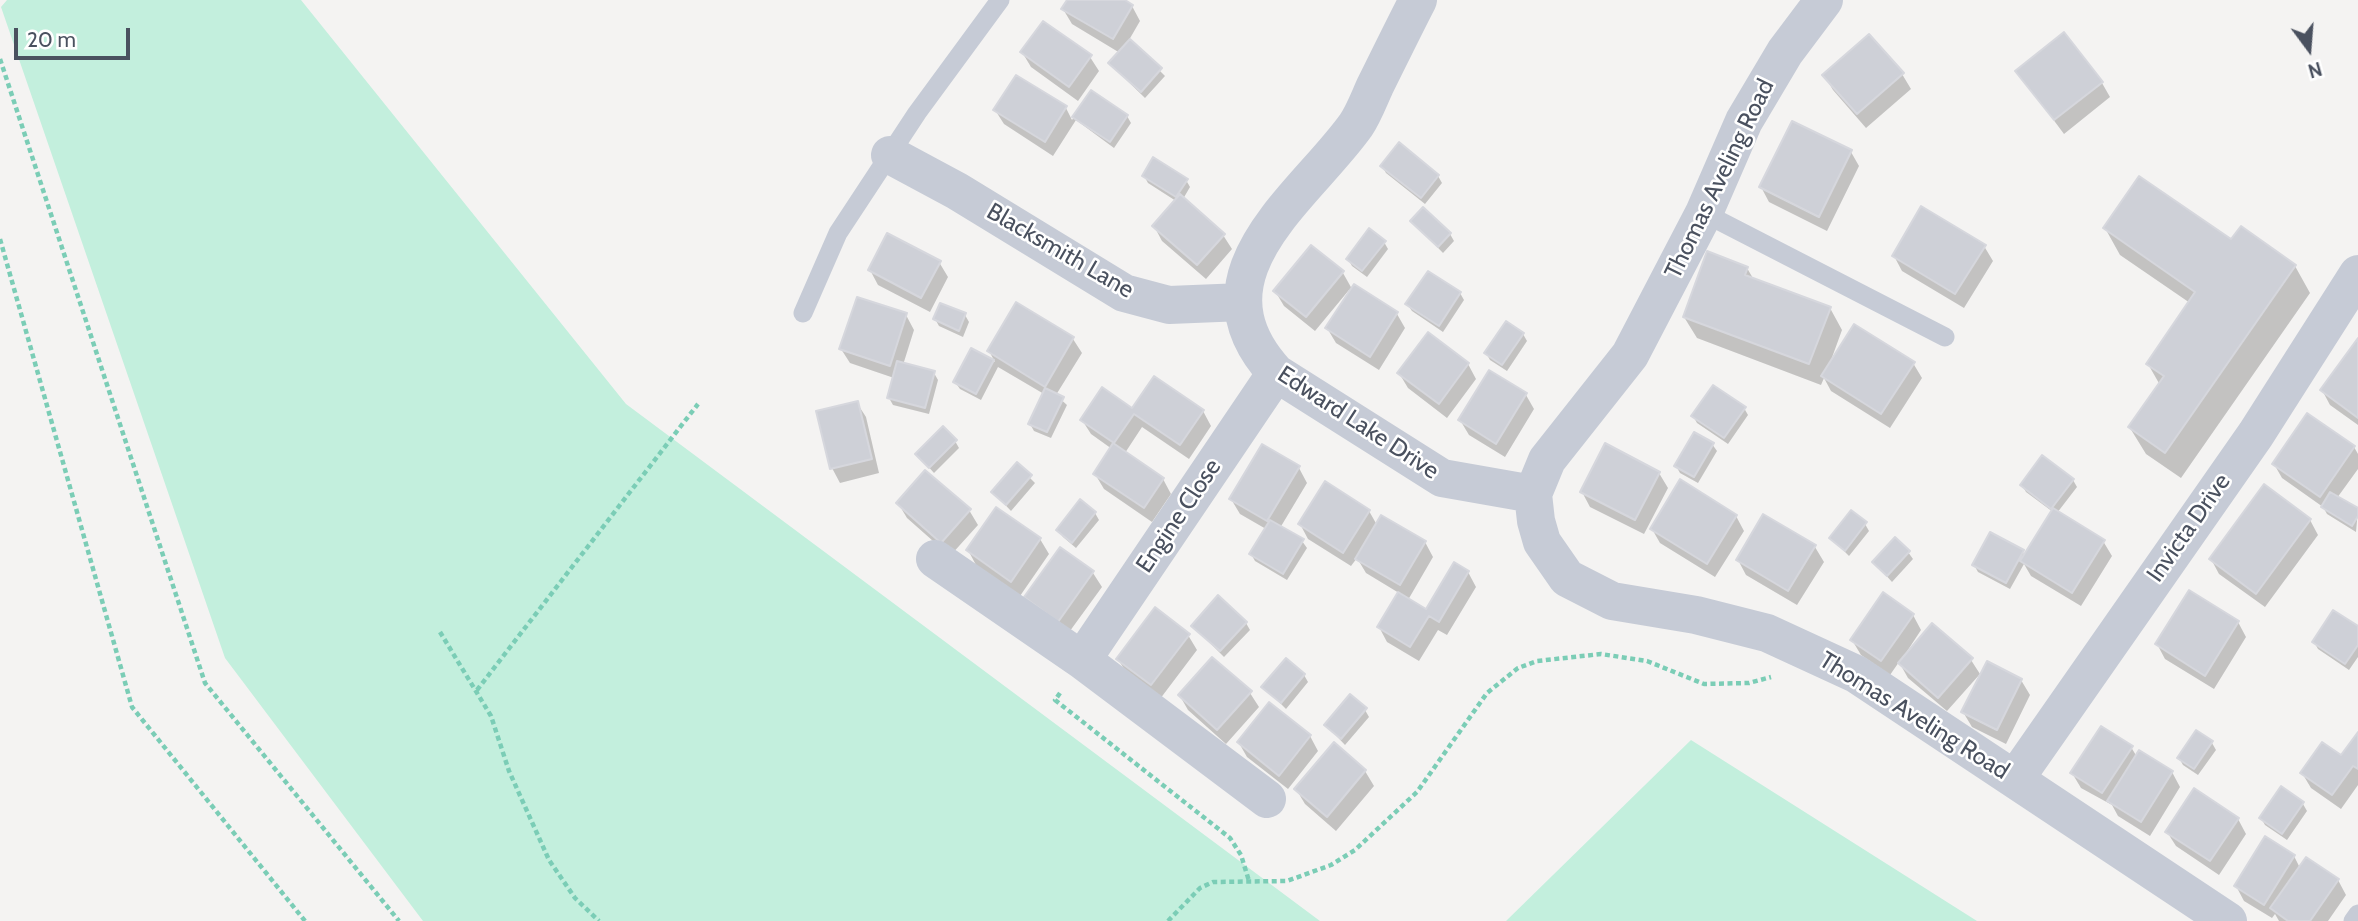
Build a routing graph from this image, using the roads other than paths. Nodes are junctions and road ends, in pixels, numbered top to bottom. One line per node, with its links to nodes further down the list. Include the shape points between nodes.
1 (1000, 0): 4 (lane)
2 (1418, 0): 7 (street, Edward Lake Drive, via 1357,124 1273,220 1249,268)
3 (1824, 0): 5 (street, Thomas Aveling Road, via 1744,121)
4 (890, 155): 7 (street, Blacksmith Lane, via 1124,293 1170,305); 8 (lane, via 838,233)
5 (1704, 214): 9 (lane); 11 (street, Thomas Aveling Road, via 1630,355 1548,460)
6 (2358, 274): 14 (street, Invicta Drive, via 2256,433)
7 (1243, 302): 10 (street, Edward Lake Drive, via 1253,339)
8 (803, 313)
9 (1945, 337)
10 (1276, 373): 11 (street, Edward Lake Drive, via 1442,478); 13 (street, Engine Close)
11 (1534, 494): 14 (street, Thomas Aveling Road, via 1542,542 1567,578 1612,601 1696,615 1767,633 1807,649 1856,674)
12 (935, 559): 13 (street)
13 (1082, 660): 15 (street)
14 (2015, 779): 17 (street, Thomas Aveling Road)
15 (1267, 799)
16 (2358, 914): 18 (lane)
17 (2228, 921)
18 (2353, 921)

